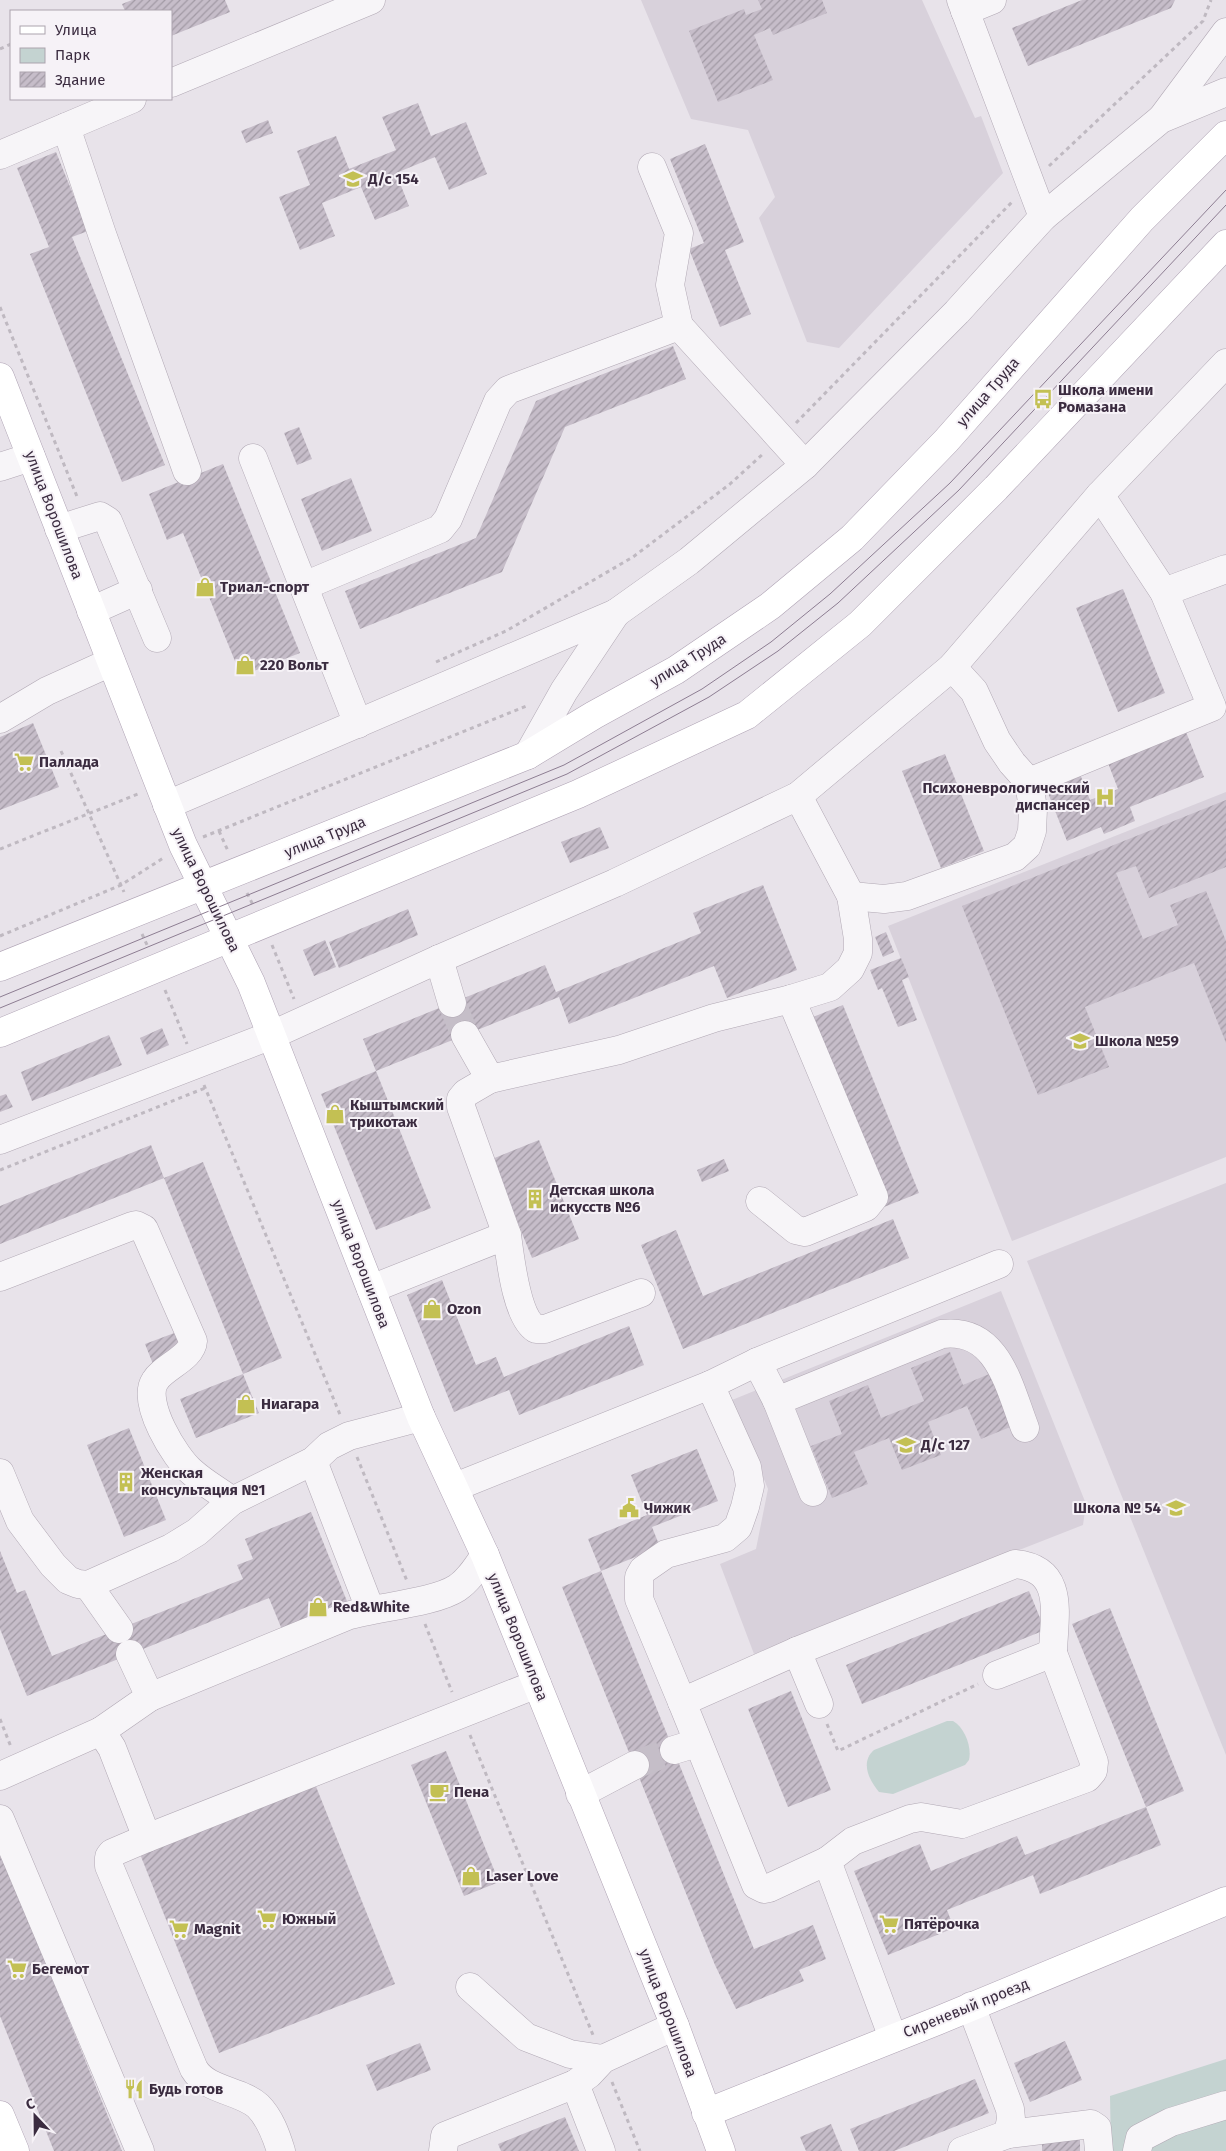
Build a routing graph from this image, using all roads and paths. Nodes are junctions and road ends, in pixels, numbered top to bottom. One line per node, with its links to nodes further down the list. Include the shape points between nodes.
1 (372, 0): 6 (lane)
2 (992, 0): 4 (lane)
3 (1211, 0): 14 (path, via 1202,21)
4 (963, 5): 14 (lane)
5 (1226, 32): 9 (lane)
6 (172, 83)
7 (1226, 92): 9 (lane)
8 (130, 100): 10 (lane)
9 (1161, 120): 15 (lane)
10 (66, 126): 12 (lane); 26 (lane)
11 (1226, 135): 44 (main road, улица Труда, via 1142,219 946,441 852,538 770,606 676,670)
12 (0, 154)
13 (652, 168): 18 (lane, via 679,233 670,285)
14 (1030, 184): 15 (lane); 21 (path)
15 (1043, 217): 24 (lane, via 957,312)
16 (1226, 244): 54 (main road, via 996,488 860,624 747,716 578,794)
17 (0, 307): 28 (path)
18 (679, 326): 21 (lane); 31 (lane, via 508,390 498,401 448,519 440,530)
19 (1226, 363): 27 (lane)
20 (0, 377): 22 (main road, улица Ворошилова)
21 (780, 439): 24 (lane); 38 (path, via 730,484 633,556 506,630)
22 (31, 457): 25 (lane); 29 (main road, улица Ворошилова)
23 (253, 458): 31 (lane)
24 (805, 465): 35 (lane, via 689,561)
25 (0, 467)
26 (187, 471)
27 (1100, 495): 33 (lane); 39 (lane)
28 (86, 520): 29 (lane); 32 (lane, via 100,516 108,521)
29 (59, 529): 34 (main road, улица Ворошилова)
30 (1226, 569): 33 (lane)
31 (304, 586): 43 (lane)
32 (138, 590): 34 (lane); 36 (lane)
33 (1164, 592): 41 (lane)
34 (91, 611): 37 (main road, улица Ворошилова)
35 (616, 613): 40 (lane); 43 (lane)
36 (157, 638)
37 (111, 662): 42 (lane, via 47,691); 48 (main road, улица Ворошилова)
38 (428, 666)
39 (952, 667): 45 (lane, via 974,691 998,741); 47 (lane)
40 (564, 691): 44 (lane); 49 (path)
41 (1219, 703): 45 (lane)
42 (0, 719)
43 (358, 724): 48 (lane)
44 (528, 755): 51 (main road, улица Труда)
45 (1029, 782): 52 (lane, via 1032,831 1027,846 1015,857 907,896 884,899)
46 (139, 794): 50 (path)
47 (798, 796): 52 (lane); 56 (lane, via 616,883)
48 (167, 805): 49 (main road, улица Ворошилова)
49 (183, 845): 51 (main road, улица Ворошилова); 53 (path, via 121,886)
50 (0, 850)
51 (202, 884): 54 (main road, улица Ворошилова); 57 (main road, улица Труда)
52 (851, 896): 58 (lane, via 858,954 850,969 830,987)
53 (0, 936)
54 (229, 938): 61 (main road); 62 (main road, улица Ворошилова)
55 (272, 946): 60 (path)
56 (439, 959): 59 (lane); 60 (lane)
57 (0, 966)
58 (791, 999): 64 (lane, via 714,1018 619,1050); 68 (lane, via 874,1197 866,1207 805,1232 796,1230)
59 (452, 1003)
60 (303, 1019): 62 (lane)
61 (0, 1033)
62 (272, 1035): 66 (lane); 72 (main road, улица Ворошилова)
63 (465, 1035): 64 (lane)
64 (490, 1079): 69 (lane, via 466,1093 461,1103)
65 (205, 1088): 67 (path)
66 (0, 1140)
67 (0, 1170)
68 (760, 1201)
69 (507, 1234): 72 (lane); 73 (lane, via 513,1281 530,1323 536,1329 545,1329)
70 (999, 1264): 74 (lane)
71 (0, 1277): 83 (lane, via 132,1226 144,1229 193,1340 189,1351 155,1381 151,1401 172,1448 191,1472)
72 (371, 1289): 77 (main road, улица Ворошилова)
73 (641, 1293)
74 (757, 1362): 75 (lane); 76 (lane)
75 (710, 1385): 81 (lane); 94 (lane, via 747,1467 750,1486 745,1508 738,1527 725,1538 666,1554 643,1570 637,1587 639,1599)
76 (777, 1401): 78 (lane, via 954,1332 966,1334 991,1351); 82 (lane)
77 (421, 1417): 79 (lane, via 349,1436 329,1446); 81 (main road, улица Ворошилова)
78 (1025, 1428)
79 (313, 1461): 83 (lane); 86 (lane)
80 (0, 1473): 85 (lane, via 20,1521 53,1565 68,1580)
81 (455, 1487): 84 (main road, улица Ворошилова)
82 (813, 1492)
83 (232, 1501): 85 (lane, via 197,1532 171,1548)
84 (485, 1555): 86 (lane, via 457,1588); 92 (main road, улица Ворошилова)
85 (88, 1585): 87 (lane)
86 (370, 1609): 93 (lane)
87 (119, 1629)
88 (797, 1651): 89 (lane, via 1015,1564 1038,1570 1050,1582); 94 (lane); 95 (lane)
89 (1054, 1653): 91 (lane); 103 (lane, via 1094,1762 1091,1775 962,1824 921,1817 910,1819 853,1841)
90 (130, 1654): 93 (lane)
91 (997, 1675): 95 (path, via 838,1750)
92 (537, 1684): 100 (main road, улица Ворошилова); 102 (lane)
93 (150, 1697): 97 (lane)
94 (682, 1702): 103 (lane, via 685,1746 756,1885 769,1888)
95 (819, 1704)
96 (0, 1719): 99 (path)
97 (101, 1730): 99 (lane); 102 (lane, via 112,1748)
98 (634, 1765): 100 (lane)
99 (10, 1772)
100 (580, 1794): 107 (main road, улица Ворошилова)
101 (0, 1819): 116 (lane)
102 (147, 1838): 117 (lane, via 112,1853 109,1866 194,2069 204,2080 257,2106 272,2126)
103 (827, 1861): 108 (lane)
104 (1226, 1900): 106 (main road, Сиреневый проезд)
105 (470, 1988): 109 (lane, via 526,2037 570,2054)
106 (971, 2006): 108 (main road, Сиреневый проезд); 114 (lane, via 1010,2109)
107 (675, 2026): 109 (lane); 112 (main road, улица Ворошилова)
108 (893, 2038): 112 (main road, Сиреневый проезд)
109 (603, 2059): 110 (lane)
110 (576, 2084): 118 (lane, via 445,2136); 119 (lane)
111 (1226, 2105): 123 (lane, via 1171,2122 1140,2138)
112 (706, 2112): 120 (main road, улица Ворошилова)
113 (0, 2115): 115 (main road)
114 (1008, 2134): 121 (lane); 122 (lane, via 1091,2124 1097,2128)
115 (15, 2151)
116 (140, 2151)
117 (281, 2151)
118 (443, 2151)
119 (601, 2151)
120 (721, 2151)
121 (962, 2151)
122 (1099, 2151)
123 (1137, 2151)

